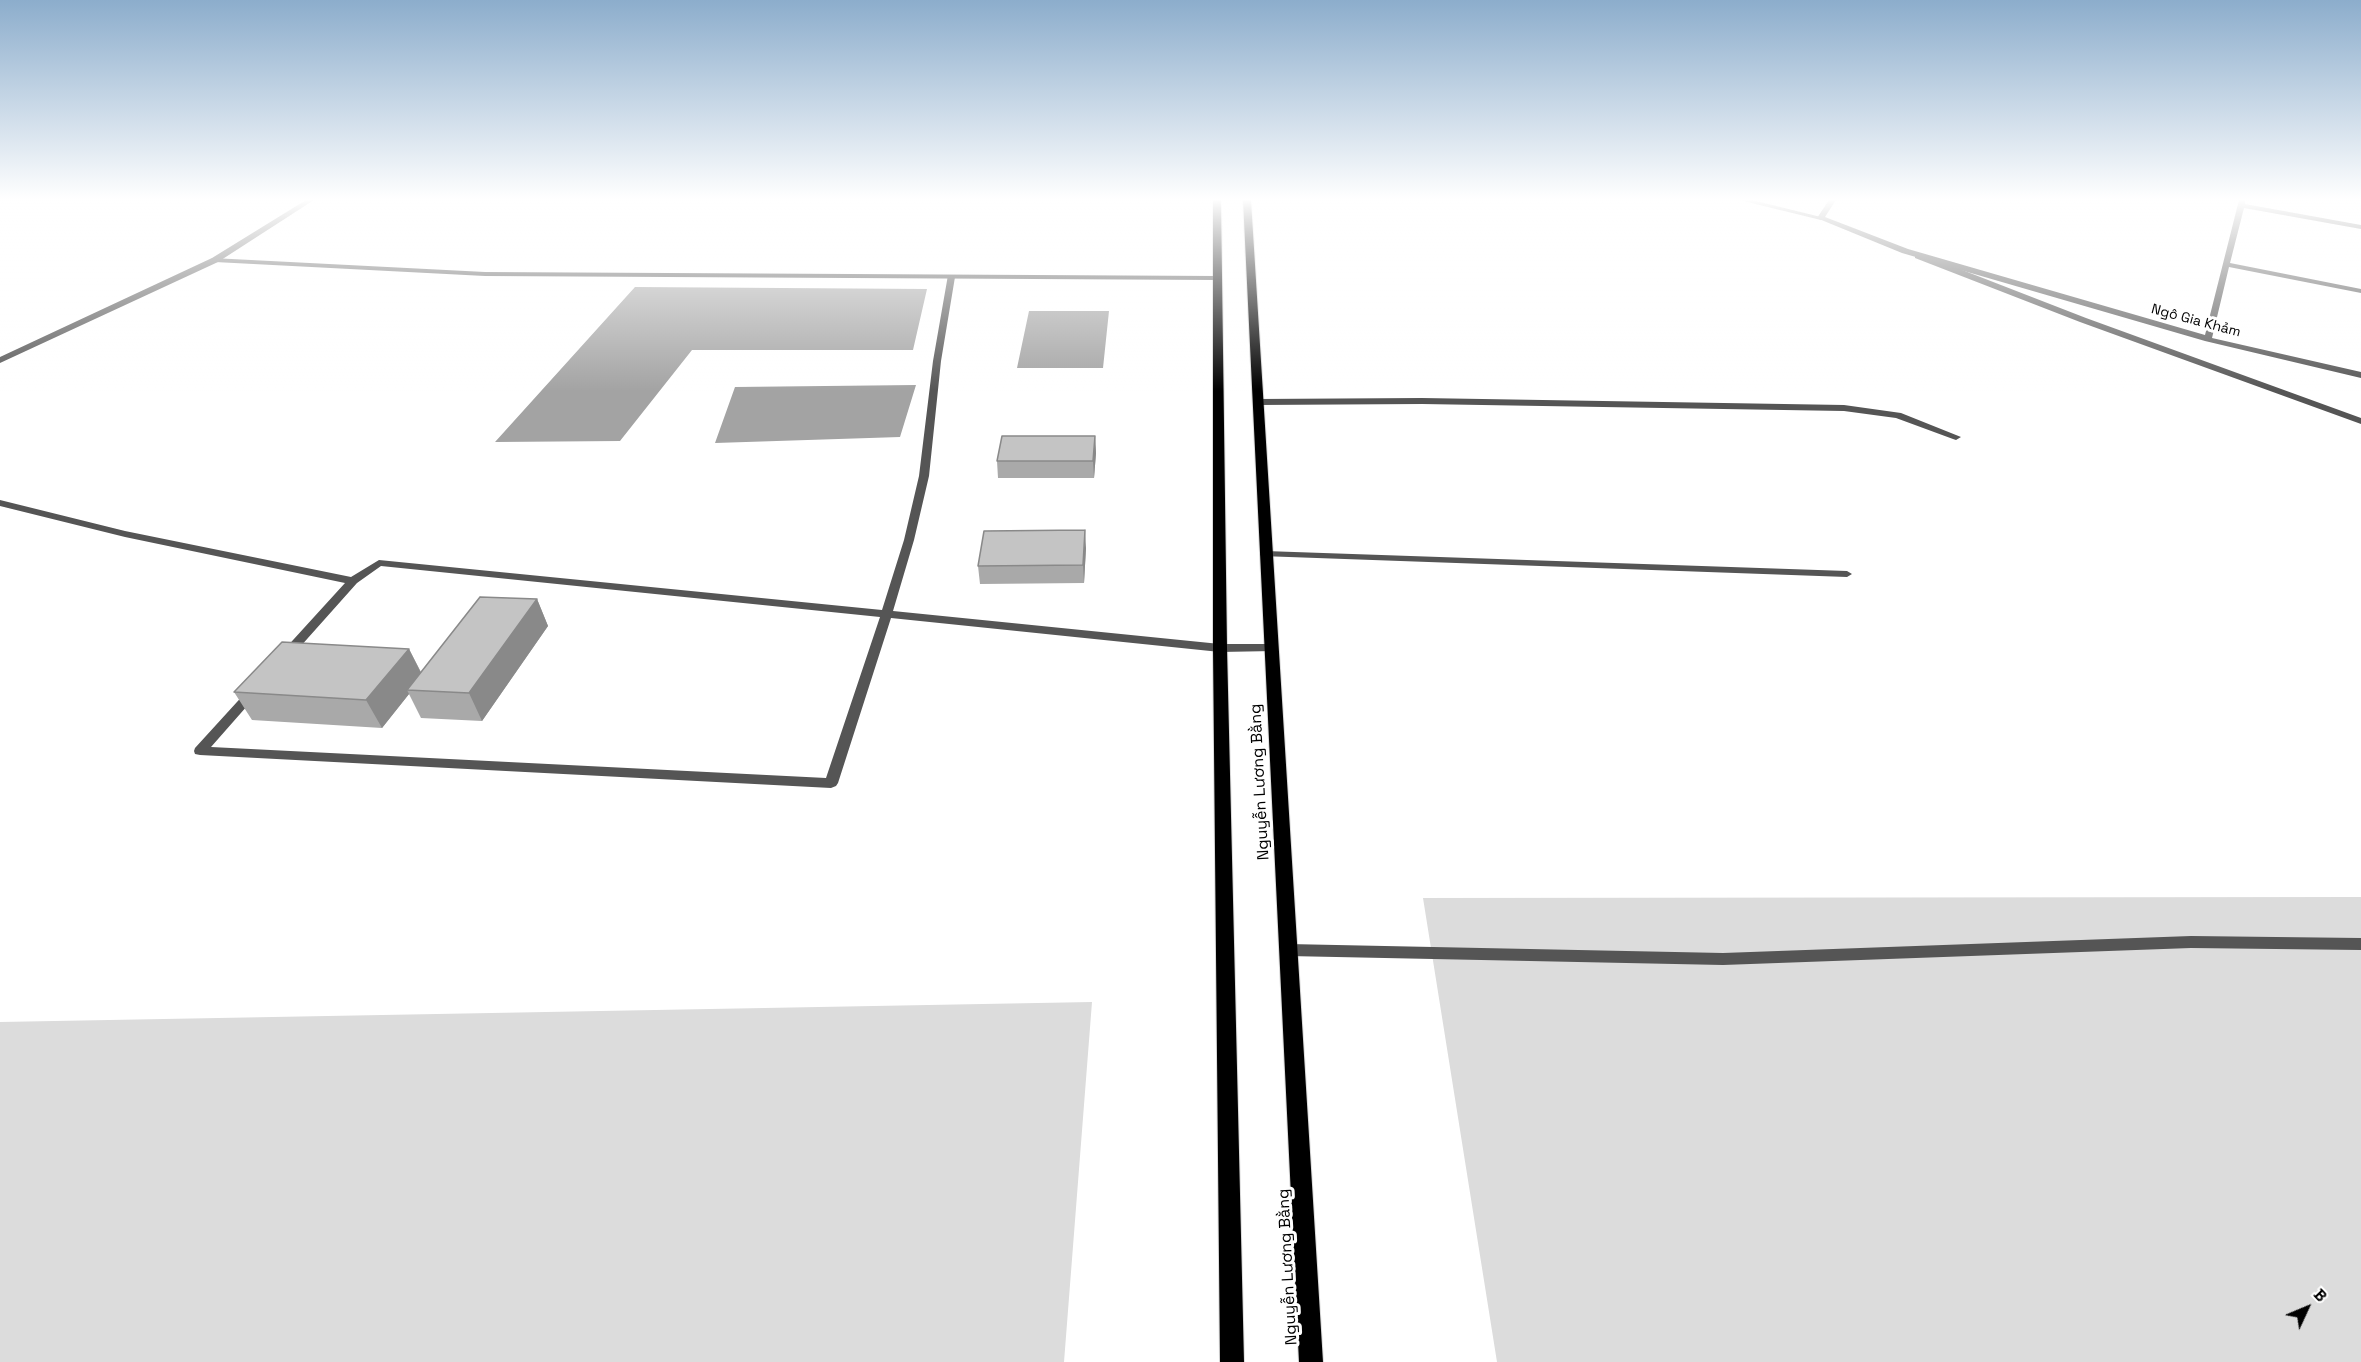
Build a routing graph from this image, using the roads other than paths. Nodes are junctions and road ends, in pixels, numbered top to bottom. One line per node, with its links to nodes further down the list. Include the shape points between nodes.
1 (207, 264): 12 (street)
2 (284, 264): 8 (street, via 485,274)
3 (1217, 264): 9 (main road)
4 (1250, 264): 14 (main road, Nguyễn Lương Bằng)
5 (1937, 264): 15 (street)
6 (1948, 264): 11 (street, Ngô Gia Khảm)
7 (2226, 264): 10 (street); 11 (street)
8 (951, 277): 9 (street); 21 (street, via 924,476)
9 (1217, 278): 22 (main road)
10 (2361, 291)
11 (2208, 339): 13 (street, Ngô Gia Khảm)
12 (0, 360)
13 (2361, 375)
14 (1257, 402): 16 (street, via 1844,408 1898,415); 18 (main road, Nguyễn Lương Bằng)
15 (2361, 421)
16 (1956, 436)
17 (0, 503): 20 (street, via 125,534)
18 (1265, 554): 19 (street); 23 (main road, Nguyễn Lương Bằng)
19 (1847, 574)
20 (353, 581): 21 (street, via 379,563); 24 (street)
21 (887, 614): 22 (street); 25 (street, via 831,783 200,751)
22 (1220, 648): 23 (street); 28 (main road)
23 (1270, 648): 27 (main road, Nguyễn Lương Bằng)
24 (280, 662)
25 (256, 688)
26 (2361, 944): 27 (street, via 2191,942 1723,958)
27 (1288, 950): 29 (main road, Nguyễn Lương Bằng)
28 (1232, 1362)
29 (1311, 1362)

